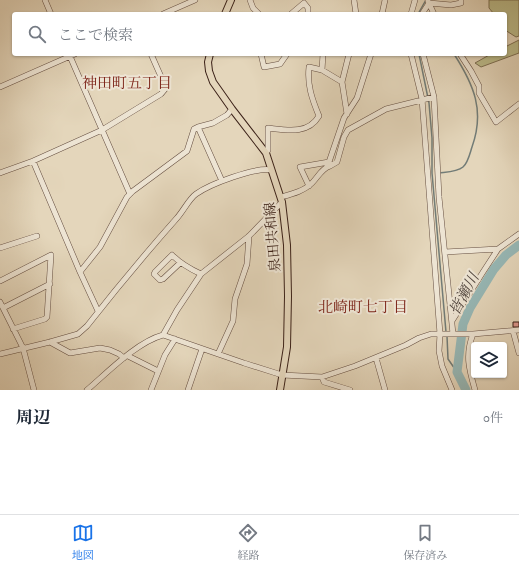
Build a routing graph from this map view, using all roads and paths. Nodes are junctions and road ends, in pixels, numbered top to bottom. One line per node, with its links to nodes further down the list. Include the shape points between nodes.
1 (45, 0): 10 (street)
2 (195, 0): 11 (street)
3 (231, 0): 12 (main road)
4 (250, 0): 13 (street)
5 (354, 0): 16 (street)
6 (385, 0): 17 (street)
7 (415, 0): 18 (street)
8 (462, 0): 9 (street, via 461,3 451,5)
9 (428, 2): 19 (street); 20 (street)
10 (51, 12)
11 (168, 12)
12 (226, 12)
13 (257, 12)
14 (294, 12): 15 (street, via 304,4)
15 (308, 12)
16 (356, 12)
17 (382, 12)
18 (412, 12)
19 (423, 12)
20 (433, 12)
21 (69, 56): 35 (street)
22 (71, 56): 42 (street)
23 (152, 56): 42 (street, via 166,88 161,94)
24 (210, 56): 39 (main road, 泉田共和線, via 209,71 213,82)
25 (262, 56): 26 (street, via 264,66 280,64)
26 (286, 56)
27 (323, 56): 33 (street)
28 (348, 56): 34 (street)
29 (369, 56): 40 (street, via 357,98)
30 (411, 56): 37 (street)
31 (423, 56): 36 (street)
32 (461, 56): 38 (street, via 496,122)
33 (322, 70): 34 (street); 43 (street, via 309,68 310,94 319,116 315,122 299,130 268,128)
34 (342, 82): 40 (street)
35 (0, 87)
36 (432, 98): 37 (street); 57 (street)
37 (422, 99): 45 (street, via 386,109 348,130 336,162); 69 (street)
38 (519, 104)
39 (232, 109): 41 (street, via 213,123); 43 (main road, 泉田共和線)
40 (347, 114): 45 (street)
41 (198, 127): 48 (street); 50 (street, via 194,130 187,151)
42 (102, 130): 44 (street); 50 (street)
43 (266, 153): 46 (main road, 泉田共和線)
44 (33, 161): 47 (street); 59 (street)
45 (329, 164): 49 (street); 49 (street, via 300,167)
46 (271, 170): 48 (street, via 266,169); 51 (main road, 泉田共和線)
47 (0, 173)
48 (222, 181): 65 (street, via 196,194)
49 (309, 186): 51 (street)
50 (130, 194): 59 (street, via 100,247)
51 (282, 200): 54 (street); 83 (main road, 泉田共和線, via 287,245 288,296 287,347)
52 (519, 234): 56 (street)
53 (37, 236): 55 (street)
54 (249, 236): 60 (street); 79 (street, via 247,264 235,299 233,321)
55 (0, 248)
56 (498, 249): 57 (street); 66 (street)
57 (445, 252): 66 (street)
58 (180, 263): 58 (street, via 172,255 154,274 160,280 163,279); 60 (street)
59 (80, 272): 65 (street)
60 (201, 274): 72 (street)
61 (0, 281): 62 (street, via 51,255)
62 (50, 284): 64 (street); 67 (street, via 47,317)
63 (0, 302): 64 (street)
64 (3, 308): 67 (street)
65 (98, 311): 74 (street, via 78,334)
66 (452, 321): 70 (street)
67 (13, 329): 75 (street)
68 (516, 331): 71 (street); 77 (street)
69 (441, 334): 70 (street); 81 (street, via 419,338); 92 (street, via 439,351)
70 (453, 334): 71 (street)
71 (471, 334): 93 (street, via 469,371)
72 (163, 335): 73 (street); 80 (street, via 153,338)
73 (175, 339): 76 (street); 82 (street)
74 (50, 342): 75 (street); 80 (street, via 70,353 100,348)
75 (23, 348): 78 (street); 85 (street)
76 (202, 348): 79 (street); 88 (street)
77 (519, 353)
78 (0, 354)
79 (218, 354): 83 (street)
80 (126, 357): 82 (street); 86 (street)
81 (376, 358): 84 (street); 91 (street)
82 (158, 371): 87 (street)
83 (282, 375): 84 (street); 89 (main road, 泉田共和線)
84 (322, 377): 90 (street, via 324,382)
85 (34, 390)
86 (87, 390)
87 (151, 390)
88 (188, 390)
89 (280, 390)
90 (350, 390)
91 (385, 390)
92 (452, 390)
93 (475, 390)

